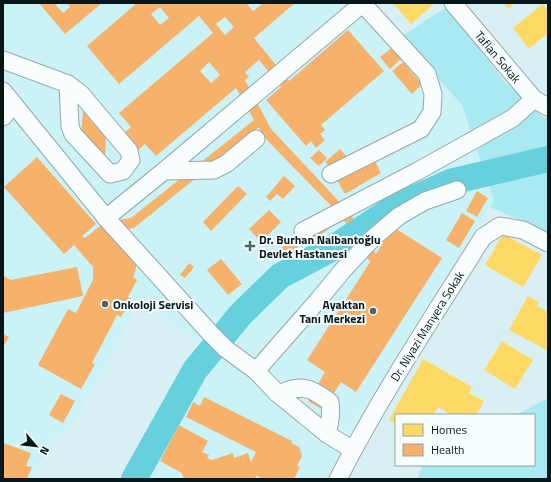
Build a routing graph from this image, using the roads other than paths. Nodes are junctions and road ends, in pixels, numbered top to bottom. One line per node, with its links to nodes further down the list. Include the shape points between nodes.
1 (362, 3): 8 (street); 9 (street, via 427,74 433,94 432,112 421,129)
2 (452, 3): 5 (street, Taflan Sokak)
3 (3, 60): 4 (street)
4 (68, 84): 4 (street, via 81,94 129,151 131,160 124,171 110,174 73,134 70,126)
5 (541, 103): 12 (street)
6 (6, 104): 11 (street)
7 (256, 139): 8 (street, via 226,164 214,170)
8 (164, 170): 11 (street)
9 (331, 174)
10 (457, 190): 14 (street, via 425,201 399,216 373,238 342,270)
11 (106, 218): 14 (street, via 211,334)
12 (303, 231)
13 (548, 243): 17 (street, Dr. Niyazi Manyera Sokak, via 523,230 500,226 483,237 385,393)
14 (256, 371): 15 (street)
15 (278, 394): 16 (street); 16 (street, via 292,389 308,389 330,402 332,411)
16 (327, 434): 17 (street)
17 (353, 450): 18 (street, Dr. Niyazi Manyera Sokak)
18 (338, 479)

